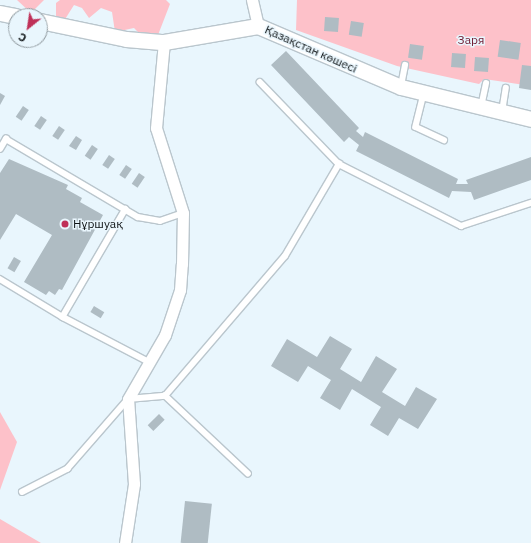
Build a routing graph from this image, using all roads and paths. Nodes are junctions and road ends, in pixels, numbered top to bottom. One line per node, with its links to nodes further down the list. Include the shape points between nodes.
1 (252, 0): 3 (street)
2 (48, 23): 4 (street, Қазақстан көшесі, via 126,39)
3 (258, 26): 4 (street, Қазақстан көшесі); 8 (street, Қазақстан көшесі)
4 (164, 42): 19 (street, via 156,128)
5 (405, 65): 8 (lane)
6 (260, 82): 16 (lane)
7 (486, 84): 11 (lane)
8 (401, 87): 10 (street, Қазақстан көшесі)
9 (506, 88): 12 (lane)
10 (424, 94): 11 (street, Қазақстан көшесі); 14 (lane, via 416,127)
11 (481, 107): 12 (street, Қазақстан көшесі)
12 (502, 112): 13 (street, Қазақстан көшесі)
13 (531, 119)
14 (444, 140)
15 (0, 149): 18 (lane, via 6,139)
16 (339, 164): 17 (lane, via 461,226); 23 (lane, via 285,256)
17 (531, 203)
18 (126, 209): 19 (lane, via 138,217 160,221); 21 (lane)
19 (183, 213): 22 (street, via 180,290 165,335)
20 (0, 279): 21 (lane)
21 (63, 317): 22 (lane)
22 (149, 362): 24 (street)
23 (165, 396): 24 (lane); 25 (lane)
24 (128, 399): 26 (lane, via 67,469); 27 (street, via 134,484)
25 (248, 474)
26 (22, 492)
27 (125, 543)

